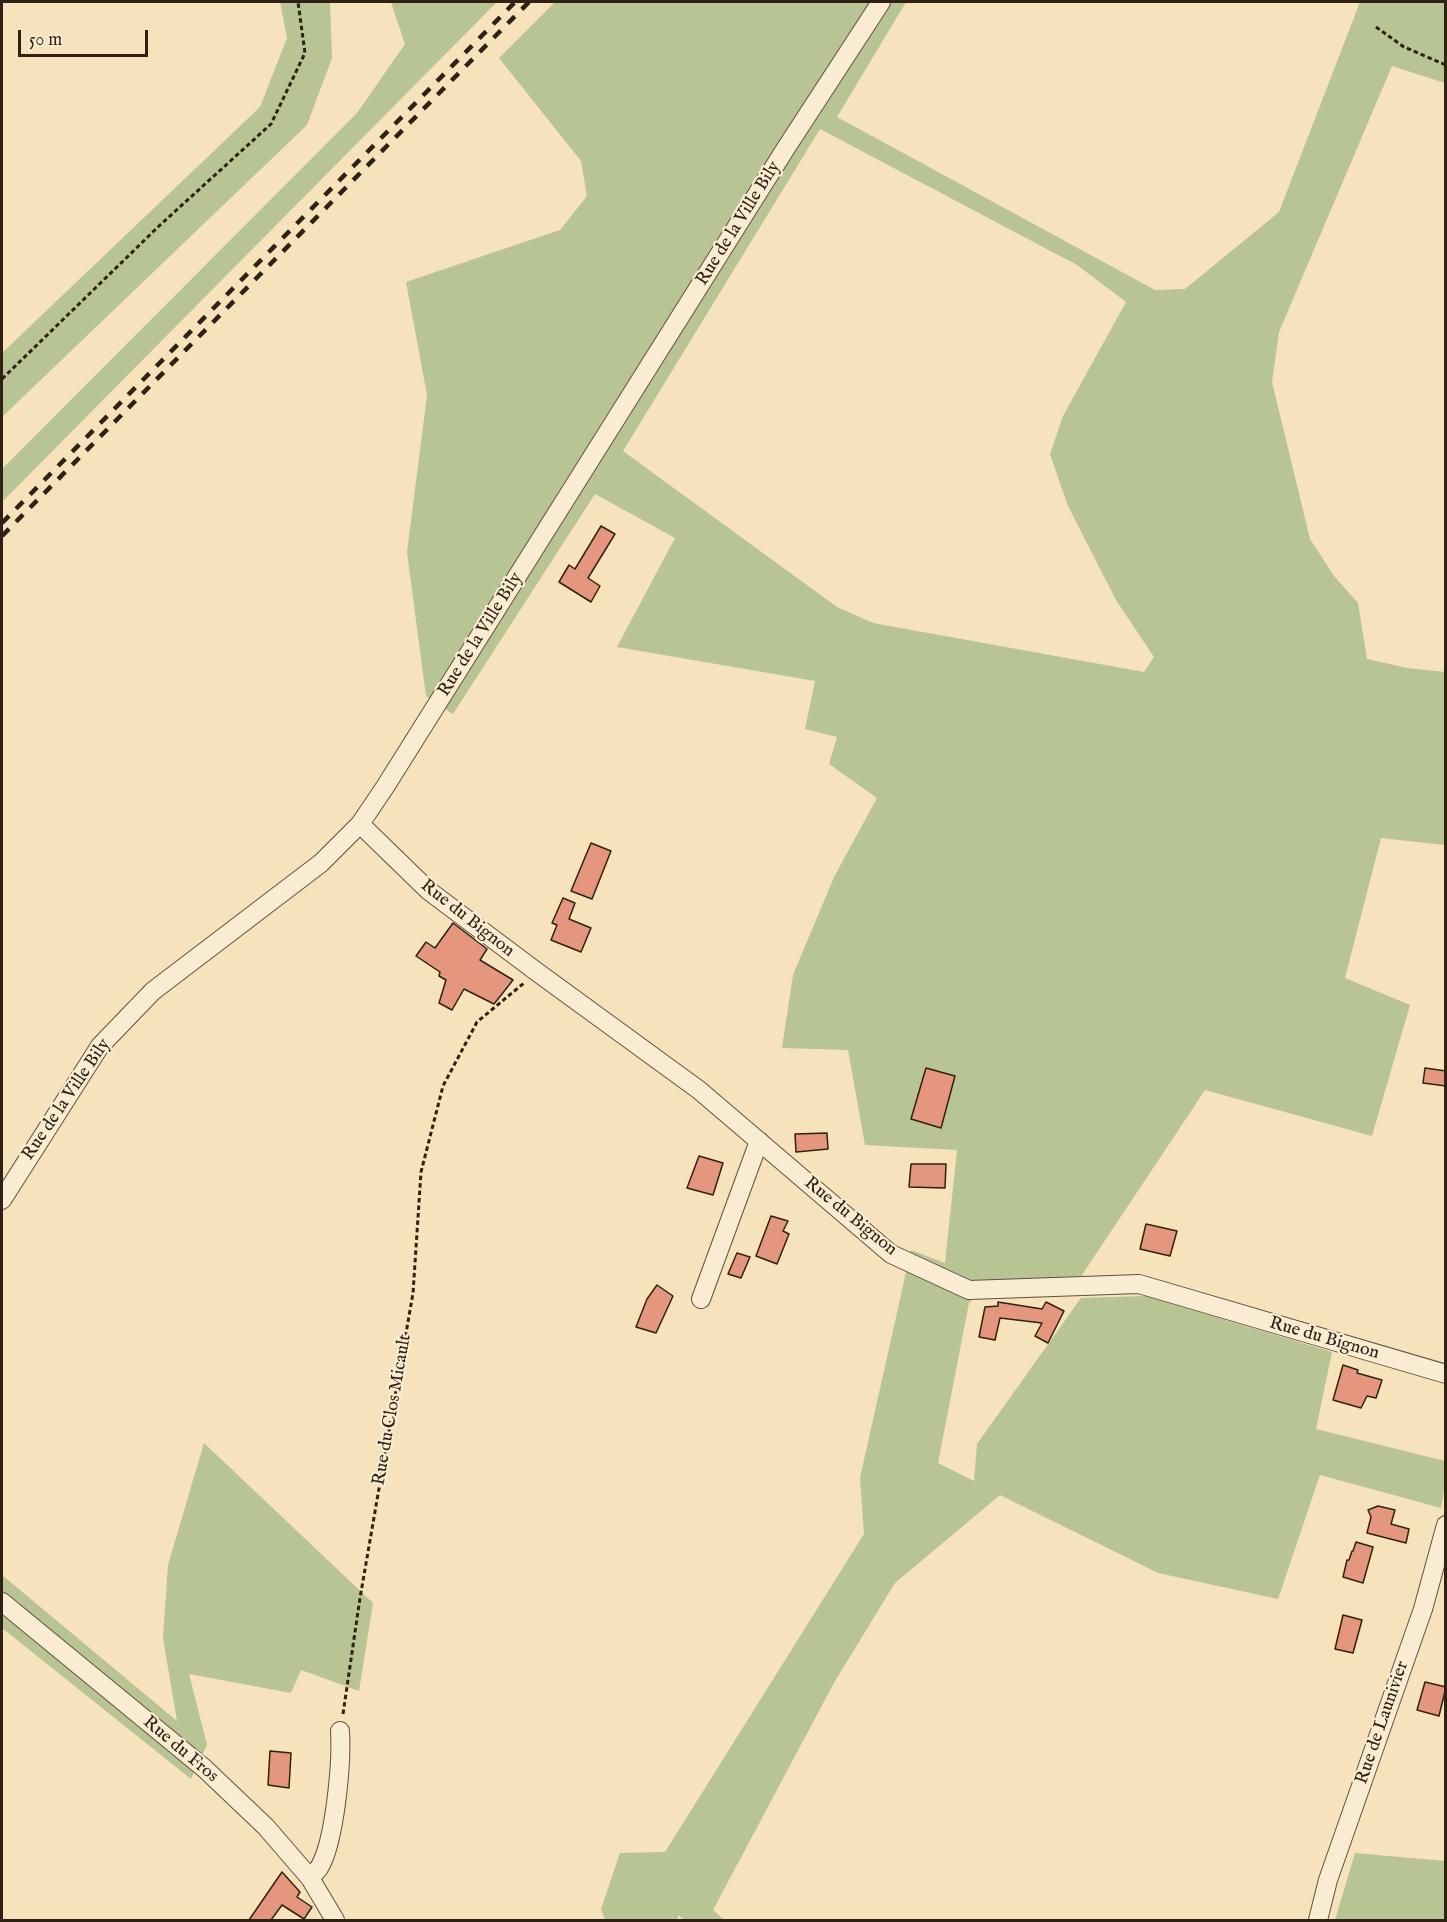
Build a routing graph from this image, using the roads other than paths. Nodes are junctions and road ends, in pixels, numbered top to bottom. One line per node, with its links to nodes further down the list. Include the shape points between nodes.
1 (881, 2): 2 (street, Rue de la Ville Bily)
2 (360, 824): 3 (street, Rue du Bignon, via 429,891 699,1090); 4 (street, Rue de la Ville Bily, via 321,863 153,991 100,1046)
3 (759, 1141): 5 (street); 6 (street, Rue du Bignon, via 891,1254 969,1290 1139,1284)
4 (2, 1200)
5 (701, 1299)
6 (1446, 1374)
7 (1446, 1525): 12 (street, Rue de Launivier, via 1423,1609 1328,1880)
8 (2, 1602): 10 (street, Rue du Fros, via 204,1768 266,1827)
9 (340, 1731): 10 (street, via 340,1770 329,1843 319,1868)
10 (310, 1878): 11 (street, Rue du Fros)
11 (335, 1920)
12 (1318, 1920)

